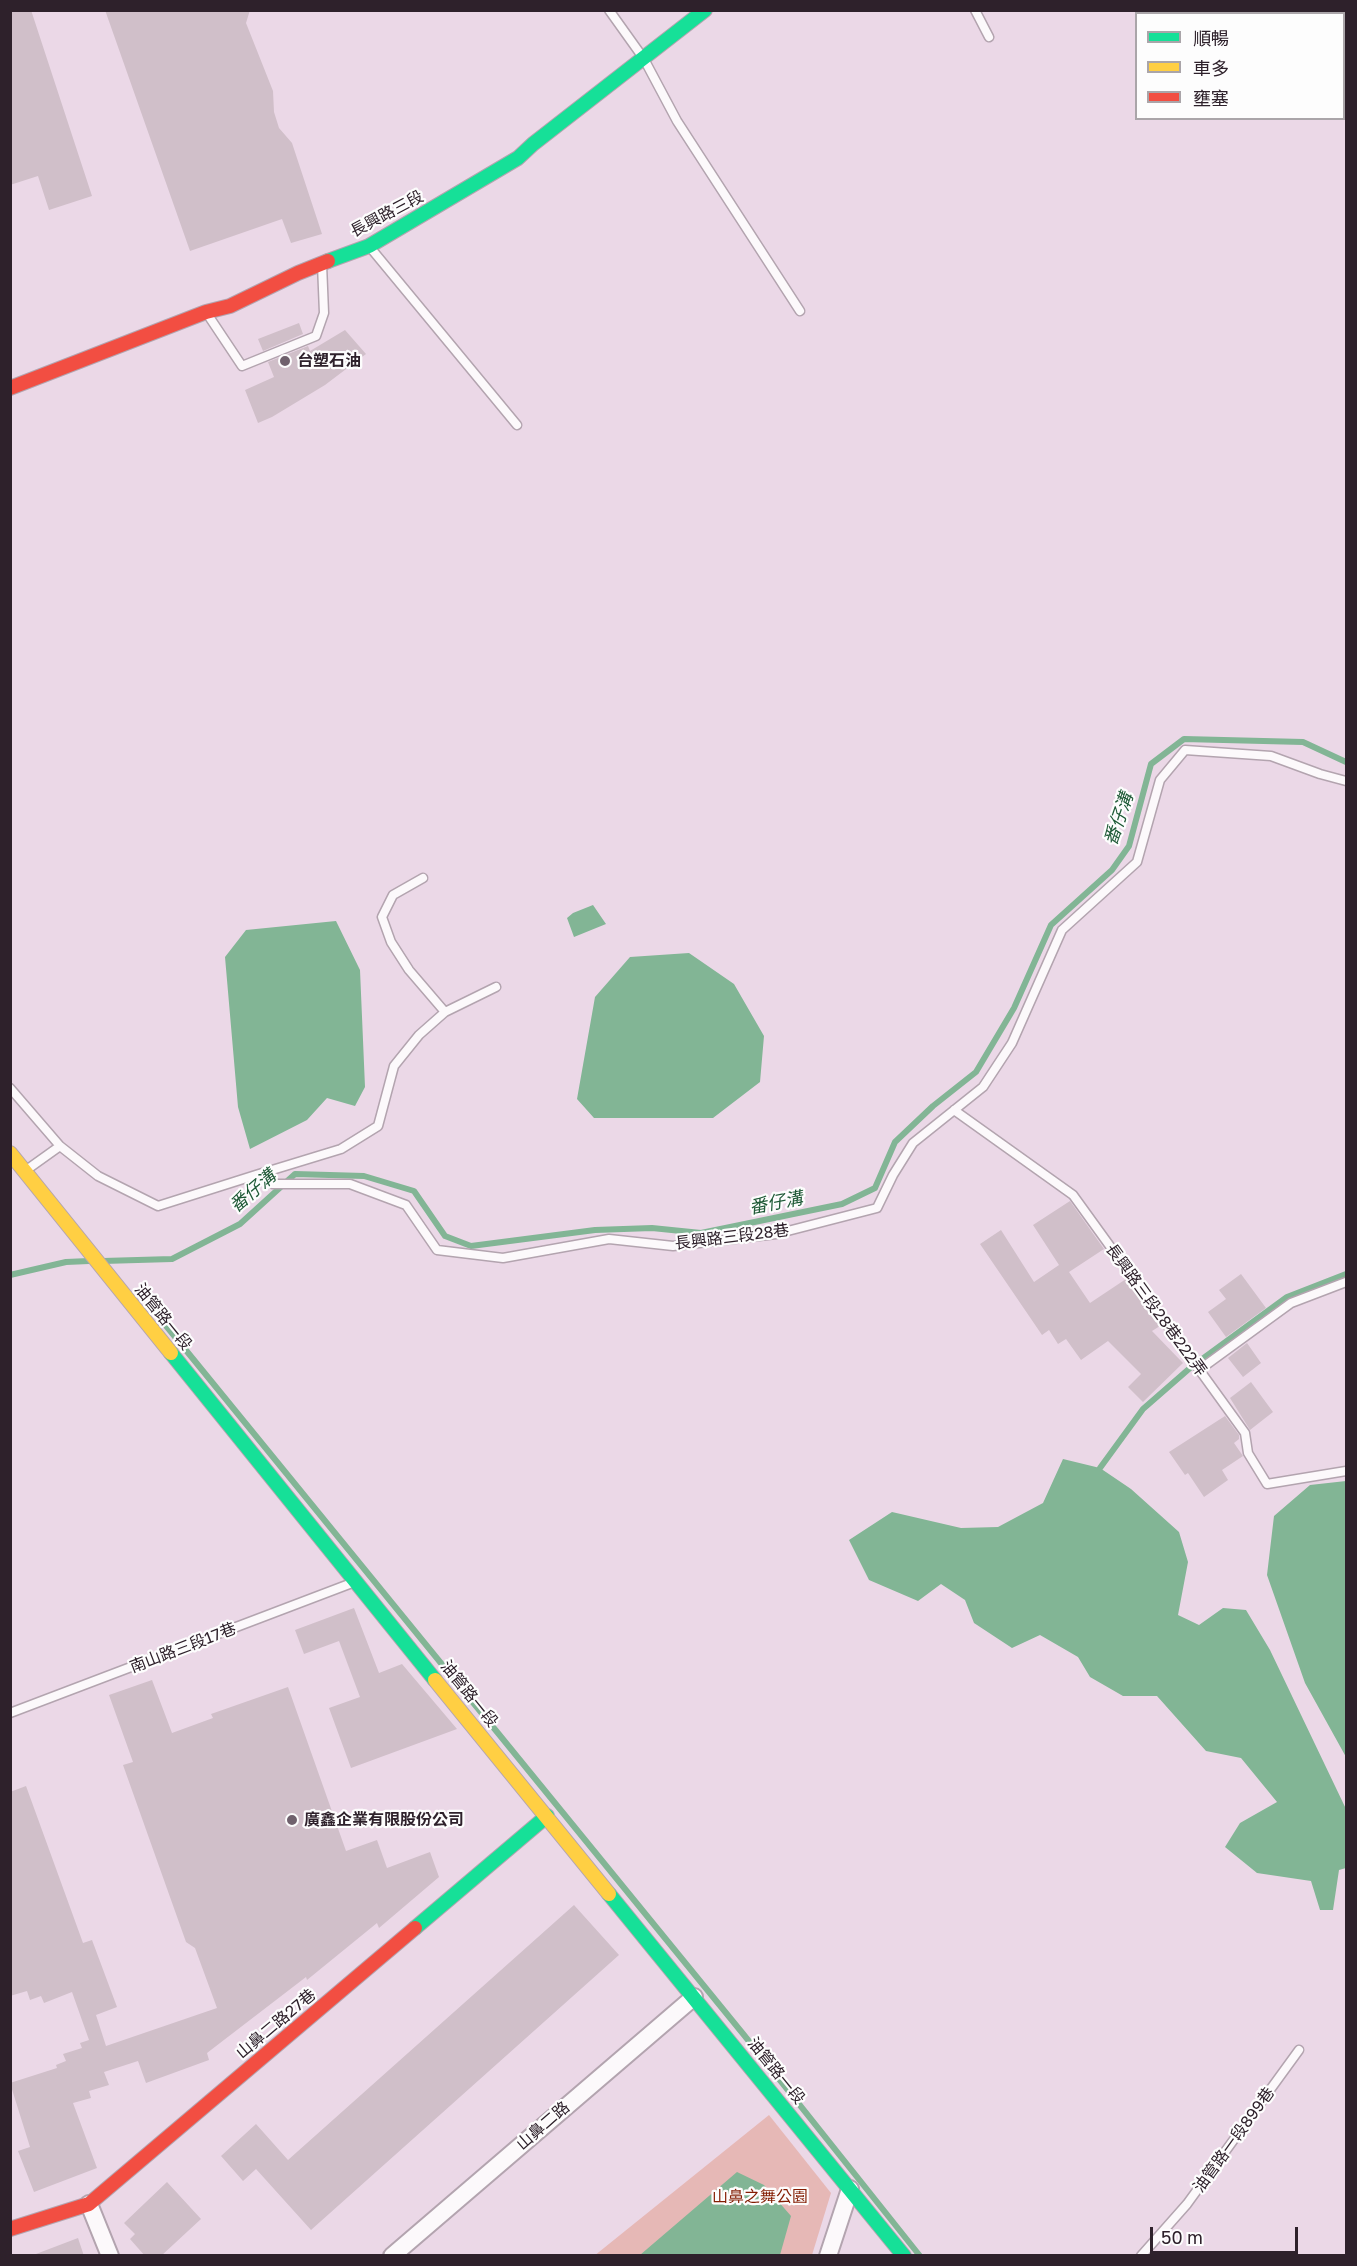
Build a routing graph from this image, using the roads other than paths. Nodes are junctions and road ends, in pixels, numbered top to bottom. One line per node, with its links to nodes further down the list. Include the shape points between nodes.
1 (609, 10): 5 (lane)
2 (705, 10): 5 (street, 長興路三段)
3 (975, 10): 4 (lane)
4 (989, 37)
5 (644, 59): 6 (street, 長興路三段, via 518,158); 8 (lane, via 677,122)
6 (369, 246): 7 (street, 長興路三段); 11 (lane)
7 (322, 263): 9 (street, 長興路三段, via 230,306); 9 (lane, via 324,313 316,336 242,366)
8 (800, 311)
9 (206, 312): 10 (street, 長興路三段)
10 (10, 388)
11 (517, 425)
12 (1347, 781): 17 (lane, 長興路三段28巷, via 1271,756 1185,750 1160,780 1137,862 1062,930 1012,1043 983,1087)
13 (423, 878): 15 (lane, via 393,895 382,917 391,942 409,970)
14 (496, 987): 15 (lane)
15 (445, 1012): 21 (lane, via 419,1035 394,1066 378,1126 341,1149)
16 (10, 1088): 18 (lane)
17 (954, 1110): 21 (lane, 長興路三段28巷, via 914,1143 876,1208 776,1234 673,1246 609,1239 503,1258 437,1250 406,1205 350,1184 273,1184); 23 (lane, 長興路三段28巷222弄, via 1073,1196)
18 (60, 1146): 20 (lane); 21 (lane, via 98,1176 158,1206)
19 (10, 1153): 20 (street, 油管路一段)
20 (25, 1171): 25 (street, 油管路一段)
21 (259, 1174)
22 (1347, 1282): 23 (lane, via 1291,1303)
23 (1199, 1370): 24 (lane, 長興路三段28巷222弄, via 1245,1433 1248,1452 1267,1484)
24 (1347, 1471)
25 (356, 1582): 26 (lane, 南山路三段17巷); 27 (street, 油管路一段)
26 (10, 1713)
27 (547, 1816): 28 (street, 油管路一段); 31 (street, 山鼻二路27巷)
28 (694, 1997): 30 (street, 油管路一段); 34 (street, 山鼻二路)
29 (1299, 2050): 37 (lane, 油管路一段899巷, via 1187,2204)
30 (850, 2189): 35 (street); 36 (street, 油管路一段)
31 (89, 2204): 32 (street, 山鼻二路27巷); 33 (street)
32 (10, 2229)
33 (110, 2256)
34 (392, 2256)
35 (828, 2256)
36 (904, 2256)
37 (1141, 2256)

